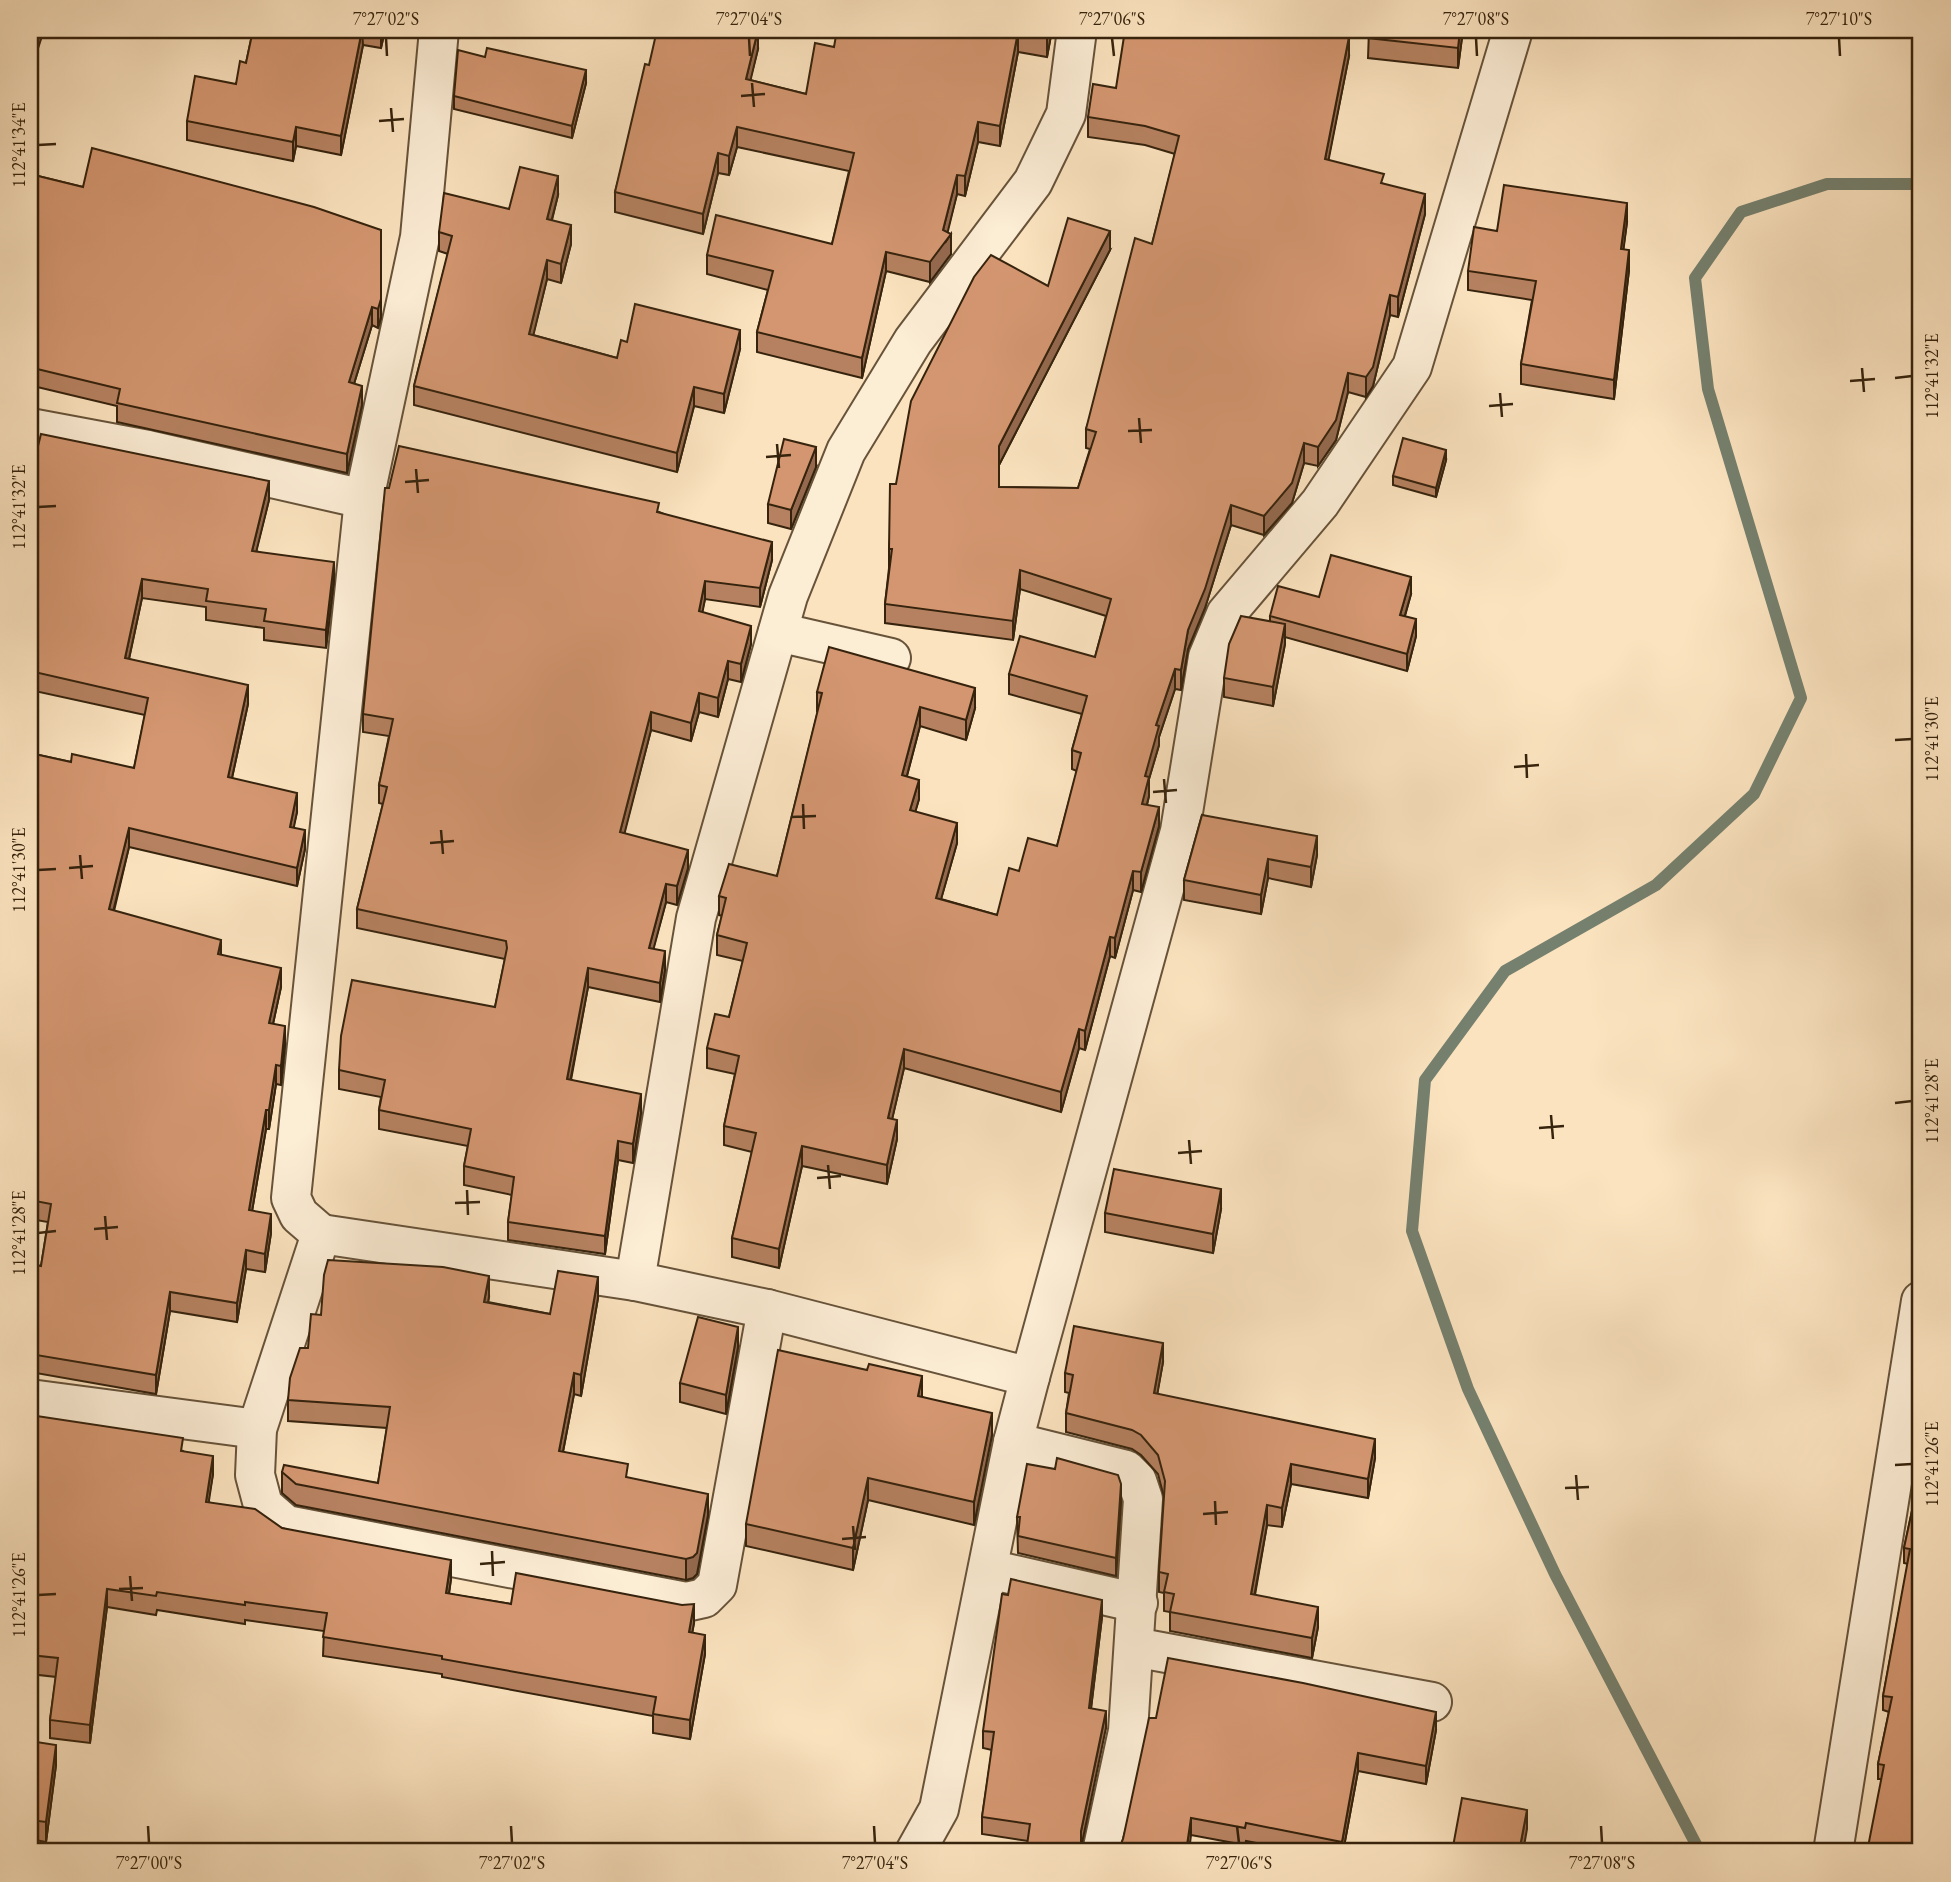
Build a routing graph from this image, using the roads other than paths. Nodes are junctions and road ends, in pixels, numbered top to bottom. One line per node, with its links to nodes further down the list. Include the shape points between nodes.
1 (439, 30): 5 (street, via 420,237)
2 (1077, 30): 6 (street, via 1066,114 1033,182 913,341 846,450)
3 (1513, 30): 12 (street, via 1412,367 1320,503 1226,614 1208,657 1180,831)
4 (30, 428): 5 (street)
5 (364, 499): 8 (street, via 291,1198 299,1215)
6 (778, 632): 7 (street); 9 (street, via 695,918)
7 (891, 658)
8 (321, 1234): 9 (street); 14 (street)
9 (635, 1281): 11 (street)
10 (1921, 1300): 22 (street)
11 (767, 1309): 12 (street); 14 (street, via 717,1585 704,1598 687,1602 286,1525 263,1505 255,1475)
12 (1030, 1377): 15 (street)
13 (30, 1399): 14 (street)
14 (257, 1429)
15 (1013, 1442): 16 (street); 17 (street, via 1126,1471 1137,1481 1143,1499)
16 (988, 1569): 17 (street); 20 (street, via 939,1809)
17 (1138, 1603): 18 (street)
18 (1134, 1647): 19 (street); 21 (street, via 1128,1731)
19 (1432, 1702)
20 (915, 1852)
21 (1102, 1852)
22 (1833, 1852)

